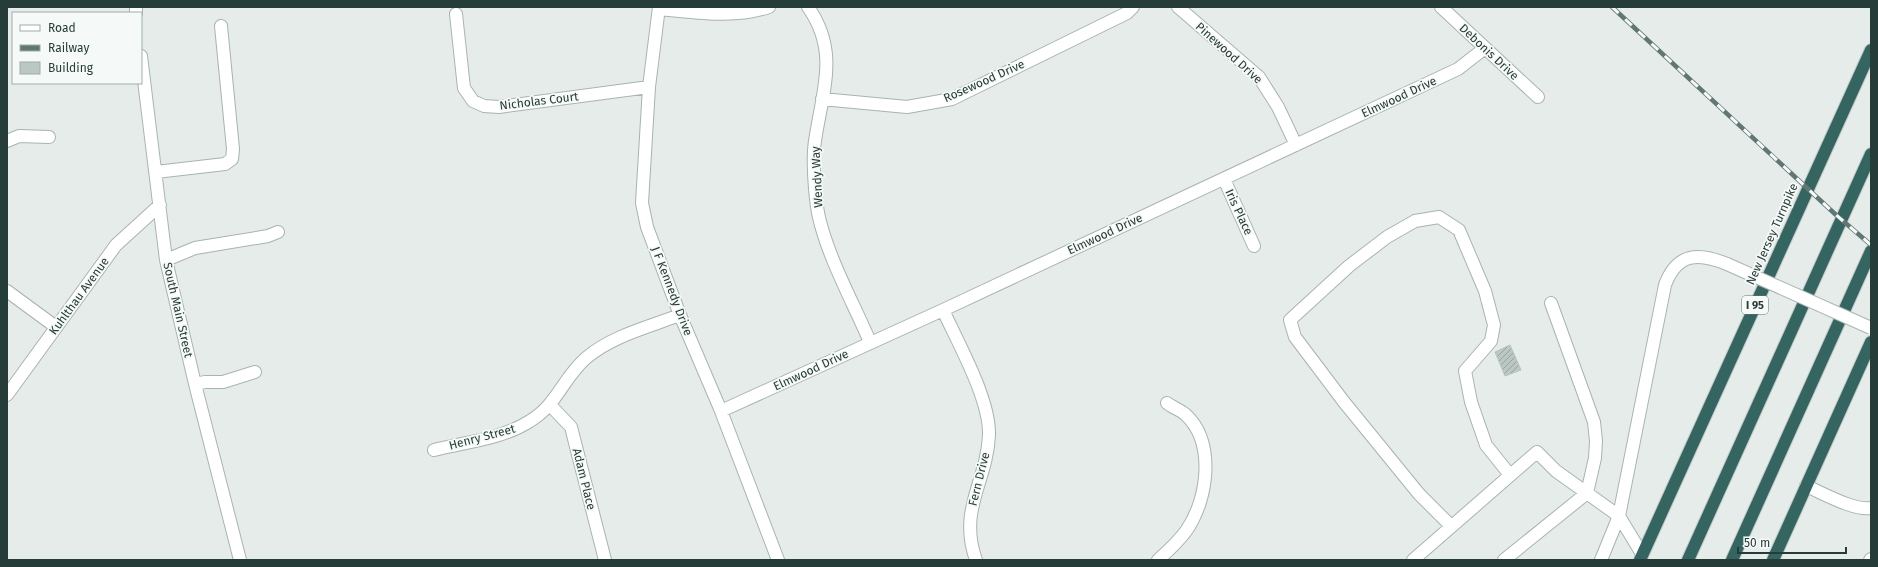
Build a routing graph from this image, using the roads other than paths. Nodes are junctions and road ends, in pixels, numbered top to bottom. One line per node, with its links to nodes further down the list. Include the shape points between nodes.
1 (769, 7): 6 (street, via 743,13 715,14)
2 (808, 7): 14 (street, Wendy Way, via 818,21 825,42 827,62)
3 (1133, 7): 14 (street, Rosewood Drive, via 1128,13 952,99 907,107)
4 (1178, 7): 17 (street, Pinewood Drive, via 1259,77 1278,107)
5 (1441, 7): 9 (street, Debonis Drive)
6 (659, 8): 12 (street, J F Kennedy Drive)
7 (456, 14): 12 (street, Nicholas Court, via 464,88 472,101 484,106 499,107)
8 (221, 26): 19 (street, via 232,159 225,164)
9 (1485, 48): 13 (street, Debonis Drive); 17 (street, Elmwood Drive, via 1458,69)
10 (1871, 50): 47 (highway, New Jersey Turnpike / I 95)
11 (142, 64): 19 (street, South Main Street)
12 (649, 87): 29 (street, J F Kennedy Drive, via 642,203 647,227)
13 (1538, 97)
14 (822, 99): 32 (street, Wendy Way, via 815,143 818,213 827,245)
15 (49, 137): 16 (street, via 19,136)
16 (7, 141)
17 (1296, 145): 20 (street, Elmwood Drive)
18 (1871, 154): 56 (highway)
19 (156, 172): 21 (street, South Main Street)
20 (1224, 179): 23 (street, Iris Place); 28 (street, Elmwood Drive)
21 (160, 205): 25 (street, South Main Street); 30 (street, Kuhlthau Avenue, via 116,245)
22 (278, 232): 25 (street, via 195,248)
23 (1254, 246)
24 (1871, 251): 57 (highway)
25 (166, 260): 35 (street, South Main Street)
26 (7, 291): 30 (street)
27 (1551, 303): 43 (street, via 1594,422 1595,458)
28 (943, 310): 32 (street, Elmwood Drive); 52 (street, Fern Drive, via 987,412 989,434 986,458 970,517 971,540)
29 (680, 315): 38 (street, Henry Street, via 609,342 586,358 568,377); 39 (street, J F Kennedy Drive)
30 (56, 327): 36 (street, Kuhlthau Avenue)
31 (1871, 328): 45 (street, bridge, via 1712,258 1687,258 1676,264 1665,285)
32 (870, 342): 39 (street, Elmwood Drive)
33 (1871, 342): 42 (highway)
34 (255, 372): 35 (street, via 223,382)
35 (195, 384): 49 (street, South Main Street)
36 (7, 395)
37 (1166, 403): 53 (street, via 1185,414 1197,429 1206,453 1205,476 1199,502 1186,531)
38 (551, 406): 40 (street, Henry Street, via 512,432); 50 (street, Adam Place, via 571,427)
39 (721, 411): 51 (street, J F Kennedy Drive)
40 (434, 450)
41 (1510, 475): 43 (street, via 1537,452 1556,471); 46 (street); 46 (street, via 1486,445 1471,402 1466,371 1491,341 1494,325 1485,291 1459,230 1439,216 1415,221 1387,237 1349,266 1290,320 1295,337 1344,402 1418,494)
42 (1806, 486): 44 (street, via 1850,504 1865,509); 58 (highway)
43 (1587, 492): 45 (street); 54 (street)
44 (1871, 508)
45 (1619, 516): 47 (street); 55 (street)
46 (1451, 526): 48 (street)
47 (1641, 557)
48 (1414, 559)
49 (240, 560)
50 (605, 560)
51 (778, 560)
52 (976, 560)
53 (1158, 560)
54 (1504, 560)
55 (1600, 560)
56 (1688, 560)
57 (1732, 560)
58 (1773, 560)

